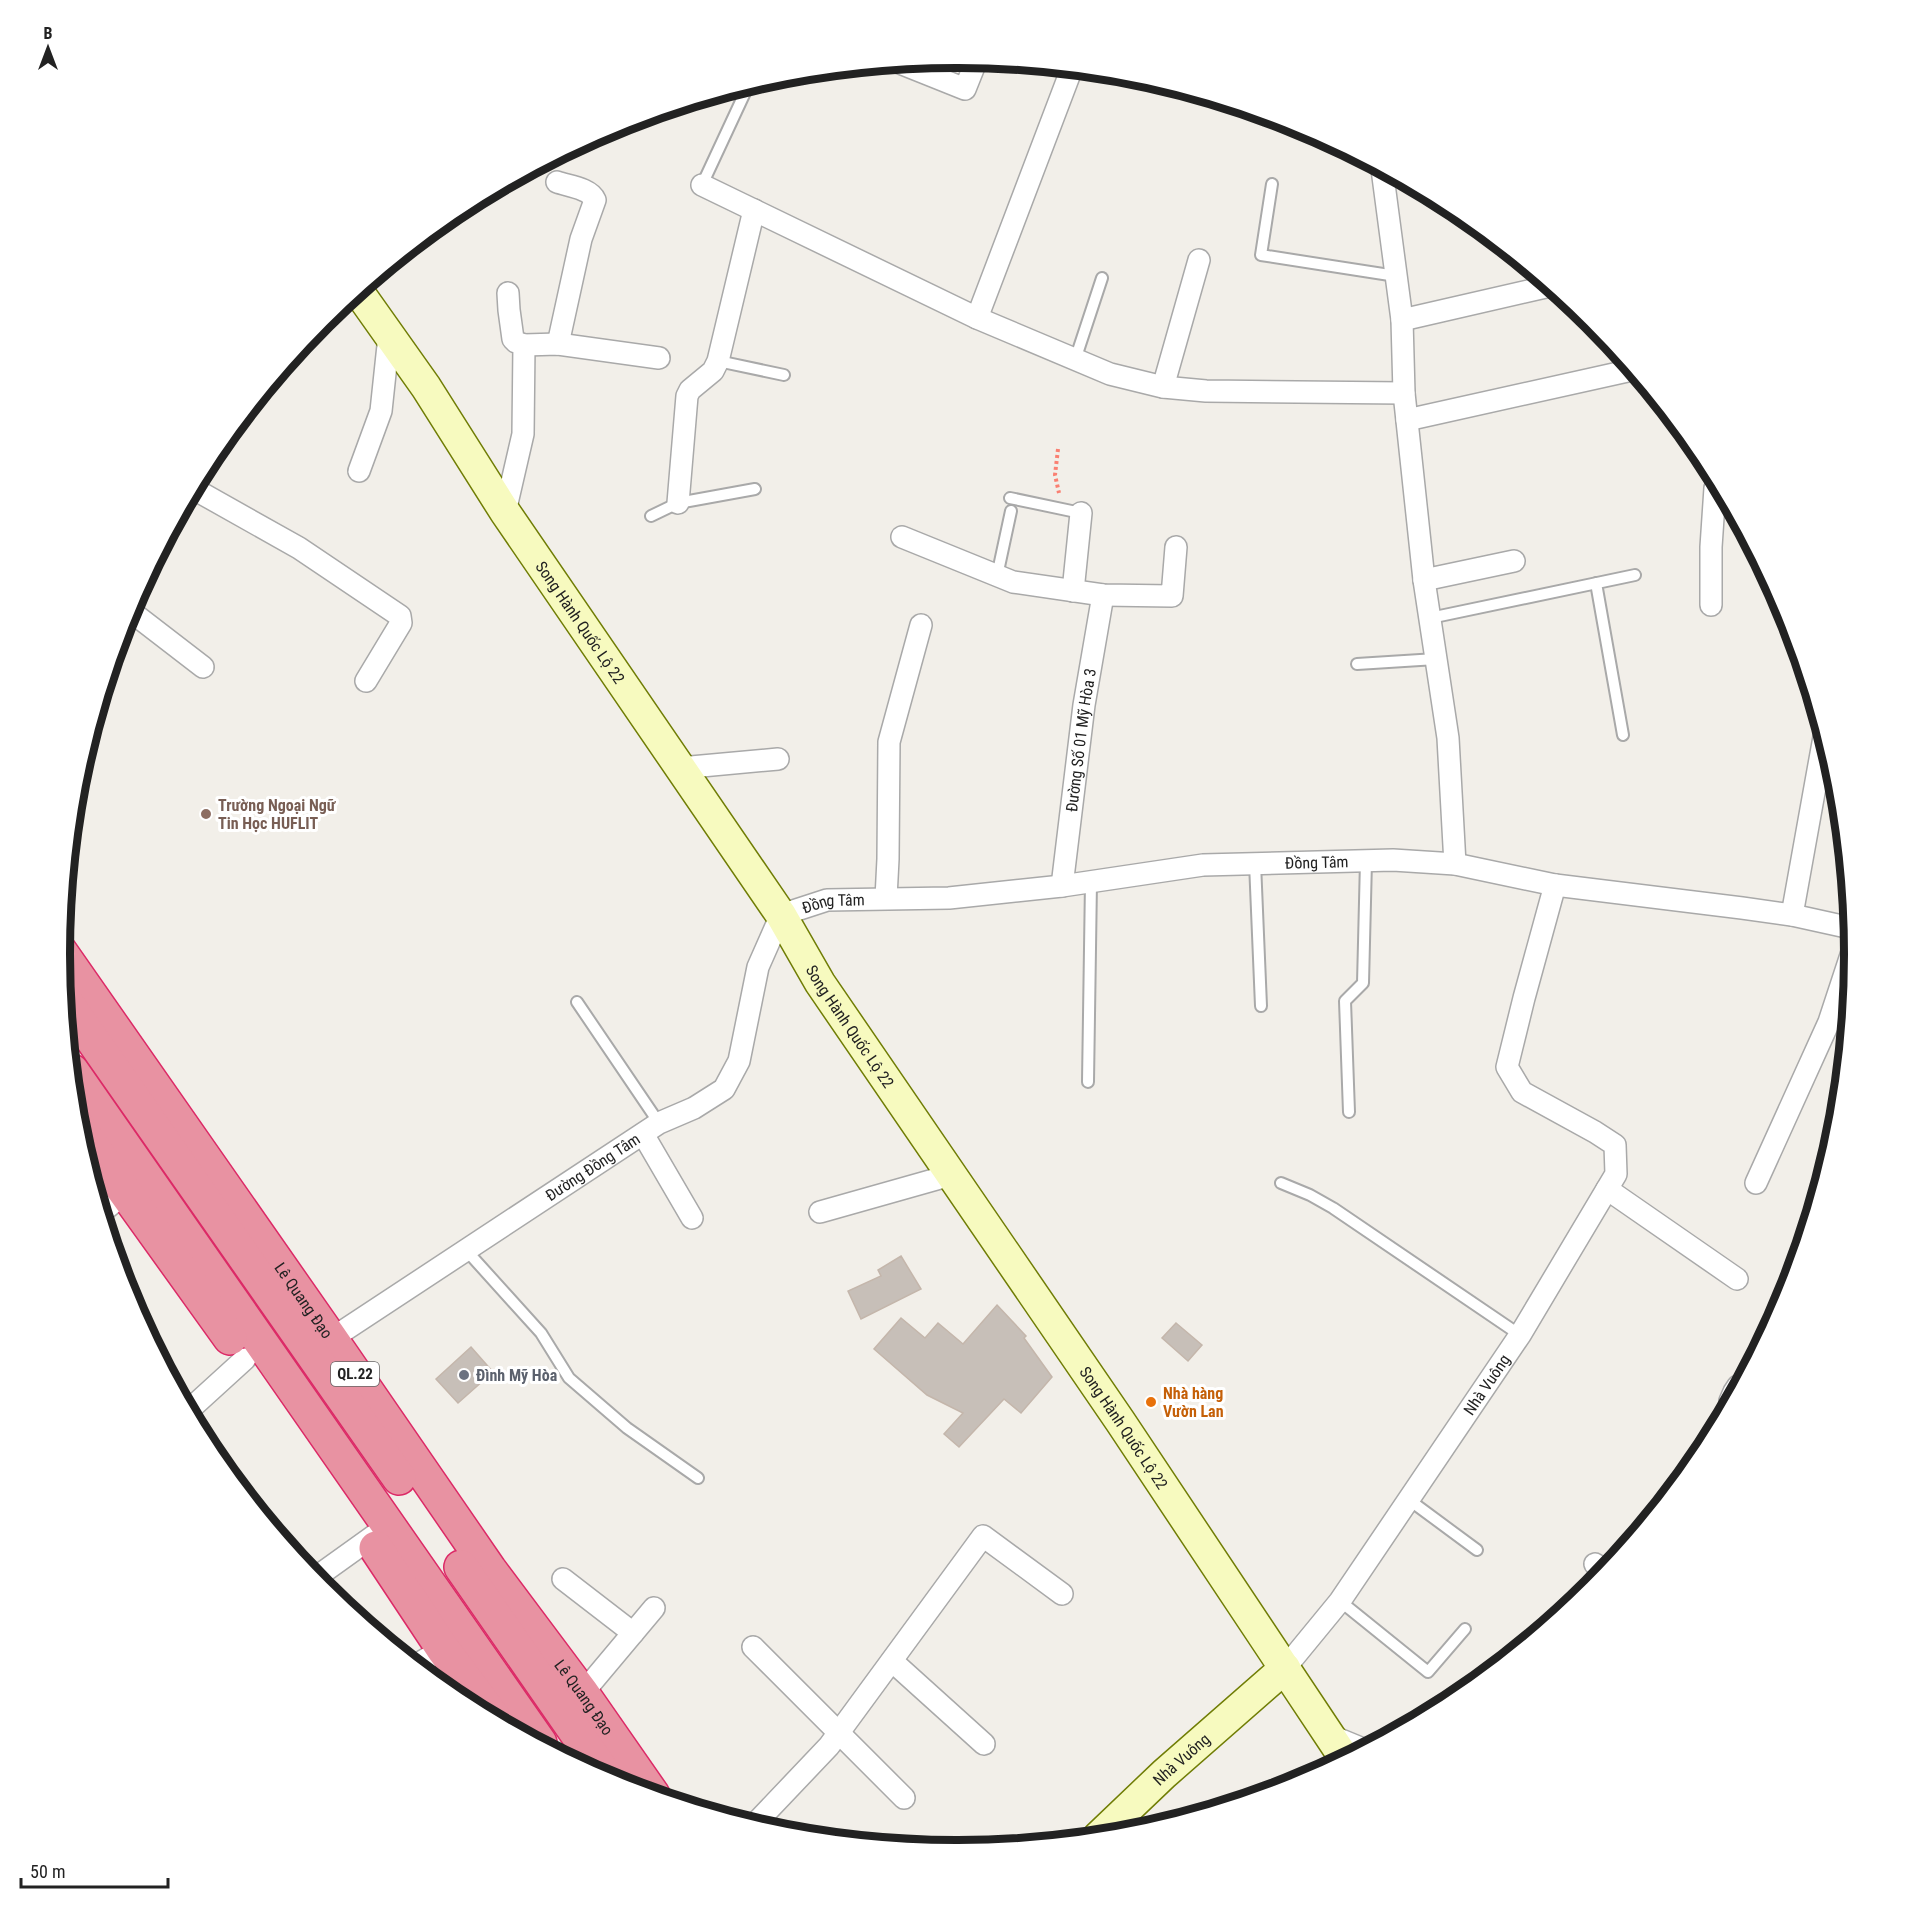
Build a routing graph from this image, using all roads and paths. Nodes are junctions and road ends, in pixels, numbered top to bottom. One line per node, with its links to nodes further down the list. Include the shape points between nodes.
1 (973, 68): 2 (street, via 965,89)
2 (914, 69)
3 (1069, 75): 16 (street)
4 (744, 94): 8 (lane)
5 (1383, 177): 11 (street)
6 (557, 182): 19 (street, via 589,192 595,200 583,233)
7 (1272, 184): 11 (lane, via 1261,255)
8 (702, 185): 9 (street)
9 (754, 210): 16 (street); 23 (street)
10 (1199, 260): 26 (street)
11 (1396, 276): 17 (street)
12 (1102, 278): 22 (lane)
13 (1543, 288): 17 (street)
14 (508, 293): 20 (street, via 513,339)
15 (362, 297): 18 (street, Song Hành Quốc Lộ 22)
16 (977, 318): 22 (street)
17 (1402, 320): 27 (street)
18 (389, 336): 30 (street, via 381,411); 37 (street, Song Hành Quốc Lộ 22)
19 (558, 344): 20 (street); 21 (street)
20 (524, 345): 37 (street, via 523,434)
21 (658, 357)
22 (1075, 360): 26 (street, via 1110,374)
23 (718, 361): 25 (lane); 35 (street, via 713,371 688,393)
24 (1626, 371): 28 (street)
25 (784, 375)
26 (1163, 387): 27 (street, via 1206,392)
27 (1404, 393): 28 (street)
28 (1407, 420): 45 (street)
29 (1058, 450): 38 (path, via 1055,475 1060,497)
30 (359, 471)
31 (755, 489): 35 (lane)
32 (200, 493): 56 (street, via 299,548 400,616 401,623)
33 (1715, 494): 49 (street)
34 (1010, 498): 38 (lane)
35 (678, 503): 39 (lane)
36 (1011, 511): 44 (lane)
37 (506, 512): 60 (street, Song Hành Quốc Lộ 22)
38 (1080, 513): 47 (street)
39 (651, 516)
40 (902, 537): 44 (street)
41 (1176, 547): 48 (street, via 1172,596)
42 (1514, 561): 45 (street)
43 (1635, 575): 46 (lane)
44 (997, 576): 47 (street)
45 (1424, 580): 51 (street)
46 (1596, 583): 51 (lane); 57 (lane)
47 (1073, 591): 48 (street)
48 (1103, 595): 66 (street, Đường Số 01 Mỹ Hòa 3, via 1084,705)
49 (1711, 605)
50 (138, 616): 55 (street)
51 (1430, 618): 53 (street)
52 (921, 625): 67 (street, via 889,742)
53 (1436, 659): 54 (lane); 63 (street, via 1448,738)
54 (1357, 664)
55 (203, 667)
56 (366, 681)
57 (1623, 735)
58 (1820, 757): 69 (street)
59 (778, 759): 60 (street)
60 (680, 768): 68 (street, Song Hành Quốc Lộ 22)
61 (1366, 861): 62 (street, Đồng Tâm); 63 (street, Đồng Tâm); 78 (lane, via 1363,983 1345,1001)
62 (1255, 863): 64 (street, Đồng Tâm, via 1203,865); 74 (lane)
63 (1455, 864): 65 (street, Đồng Tâm)
64 (1092, 882): 66 (street, Đồng Tâm); 76 (lane)
65 (1555, 885): 69 (street, Đồng Tâm); 84 (street, Nhà Vuông, via 1507,1068 1522,1092 1615,1145 1616,1174)
66 (1062, 886): 67 (street, Đồng Tâm, via 949,898)
67 (886, 898): 68 (street, Đồng Tâm, via 827,900)
68 (781, 915): 79 (street, Đường Đồng Tâm, via 758,967 740,1061 724,1089); 81 (street, Song Hành Quốc Lộ 22, via 820,983)
69 (1792, 915): 70 (street, Đồng Tâm)
70 (1843, 926)
71 (70, 967): 91 (highway, Lê Quang Đạo / QL.22)
72 (1843, 981): 83 (street, via 1829,1022)
73 (577, 1002): 79 (lane)
74 (1261, 1005)
75 (72, 1010): 91 (highway, Lê Quang Đạo / QL.22)
76 (1088, 1083)
77 (81, 1088): 96 (highway)
78 (1349, 1113)
79 (651, 1129): 87 (street); 88 (street, Đường Đồng Tâm)
80 (98, 1168): 85 (highway)
81 (951, 1175): 86 (street); 108 (street, Song Hành Quốc Lộ 22)
82 (1281, 1183): 90 (lane, via 1326,1204)
83 (1756, 1183)
84 (1607, 1190): 89 (street); 90 (street, Nhà Vuông)
85 (114, 1203): 92 (highway)
86 (820, 1212)
87 (692, 1218)
88 (466, 1250): 91 (street, Đường Đồng Tâm); 94 (lane, via 541,1333 569,1378 627,1428)
89 (1737, 1280)
90 (1520, 1335): 95 (street, Nhà Vuông)
91 (322, 1346): 110 (highway, Lê Quang Đạo / QL.22)
92 (245, 1359): 93 (street); 96 (highway)
93 (194, 1405)
94 (698, 1478)
95 (1408, 1499): 97 (lane); 101 (street, Nhà Vuông)
96 (379, 1532): 98 (street); 106 (highway); 111 (highway)
97 (1477, 1550)
98 (322, 1573)
99 (563, 1579): 104 (street)
100 (1062, 1594): 107 (street, via 984,1536)
101 (1340, 1601): 103 (lane, via 1428,1672); 108 (street, Nhà Vuông)
102 (654, 1608): 104 (street)
103 (1465, 1629)
104 (633, 1633): 110 (street)
105 (753, 1647): 112 (street)
106 (429, 1657): 109 (highway)
107 (892, 1661): 112 (street); 113 (street)
108 (1285, 1668): 114 (street, Song Hành Quốc Lộ 22); 119 (street, Nhà Vuông)
109 (468, 1693)
110 (573, 1704): 115 (highway, Lê Quang Đạo / QL.22); 116 (highway, Lê Quang Đạo / QL.22)
111 (531, 1731)
112 (838, 1734): 117 (street); 118 (street)
113 (984, 1743)
114 (1337, 1747)
115 (602, 1766)
116 (641, 1782)
117 (904, 1798)
118 (761, 1818)
119 (1109, 1827)

